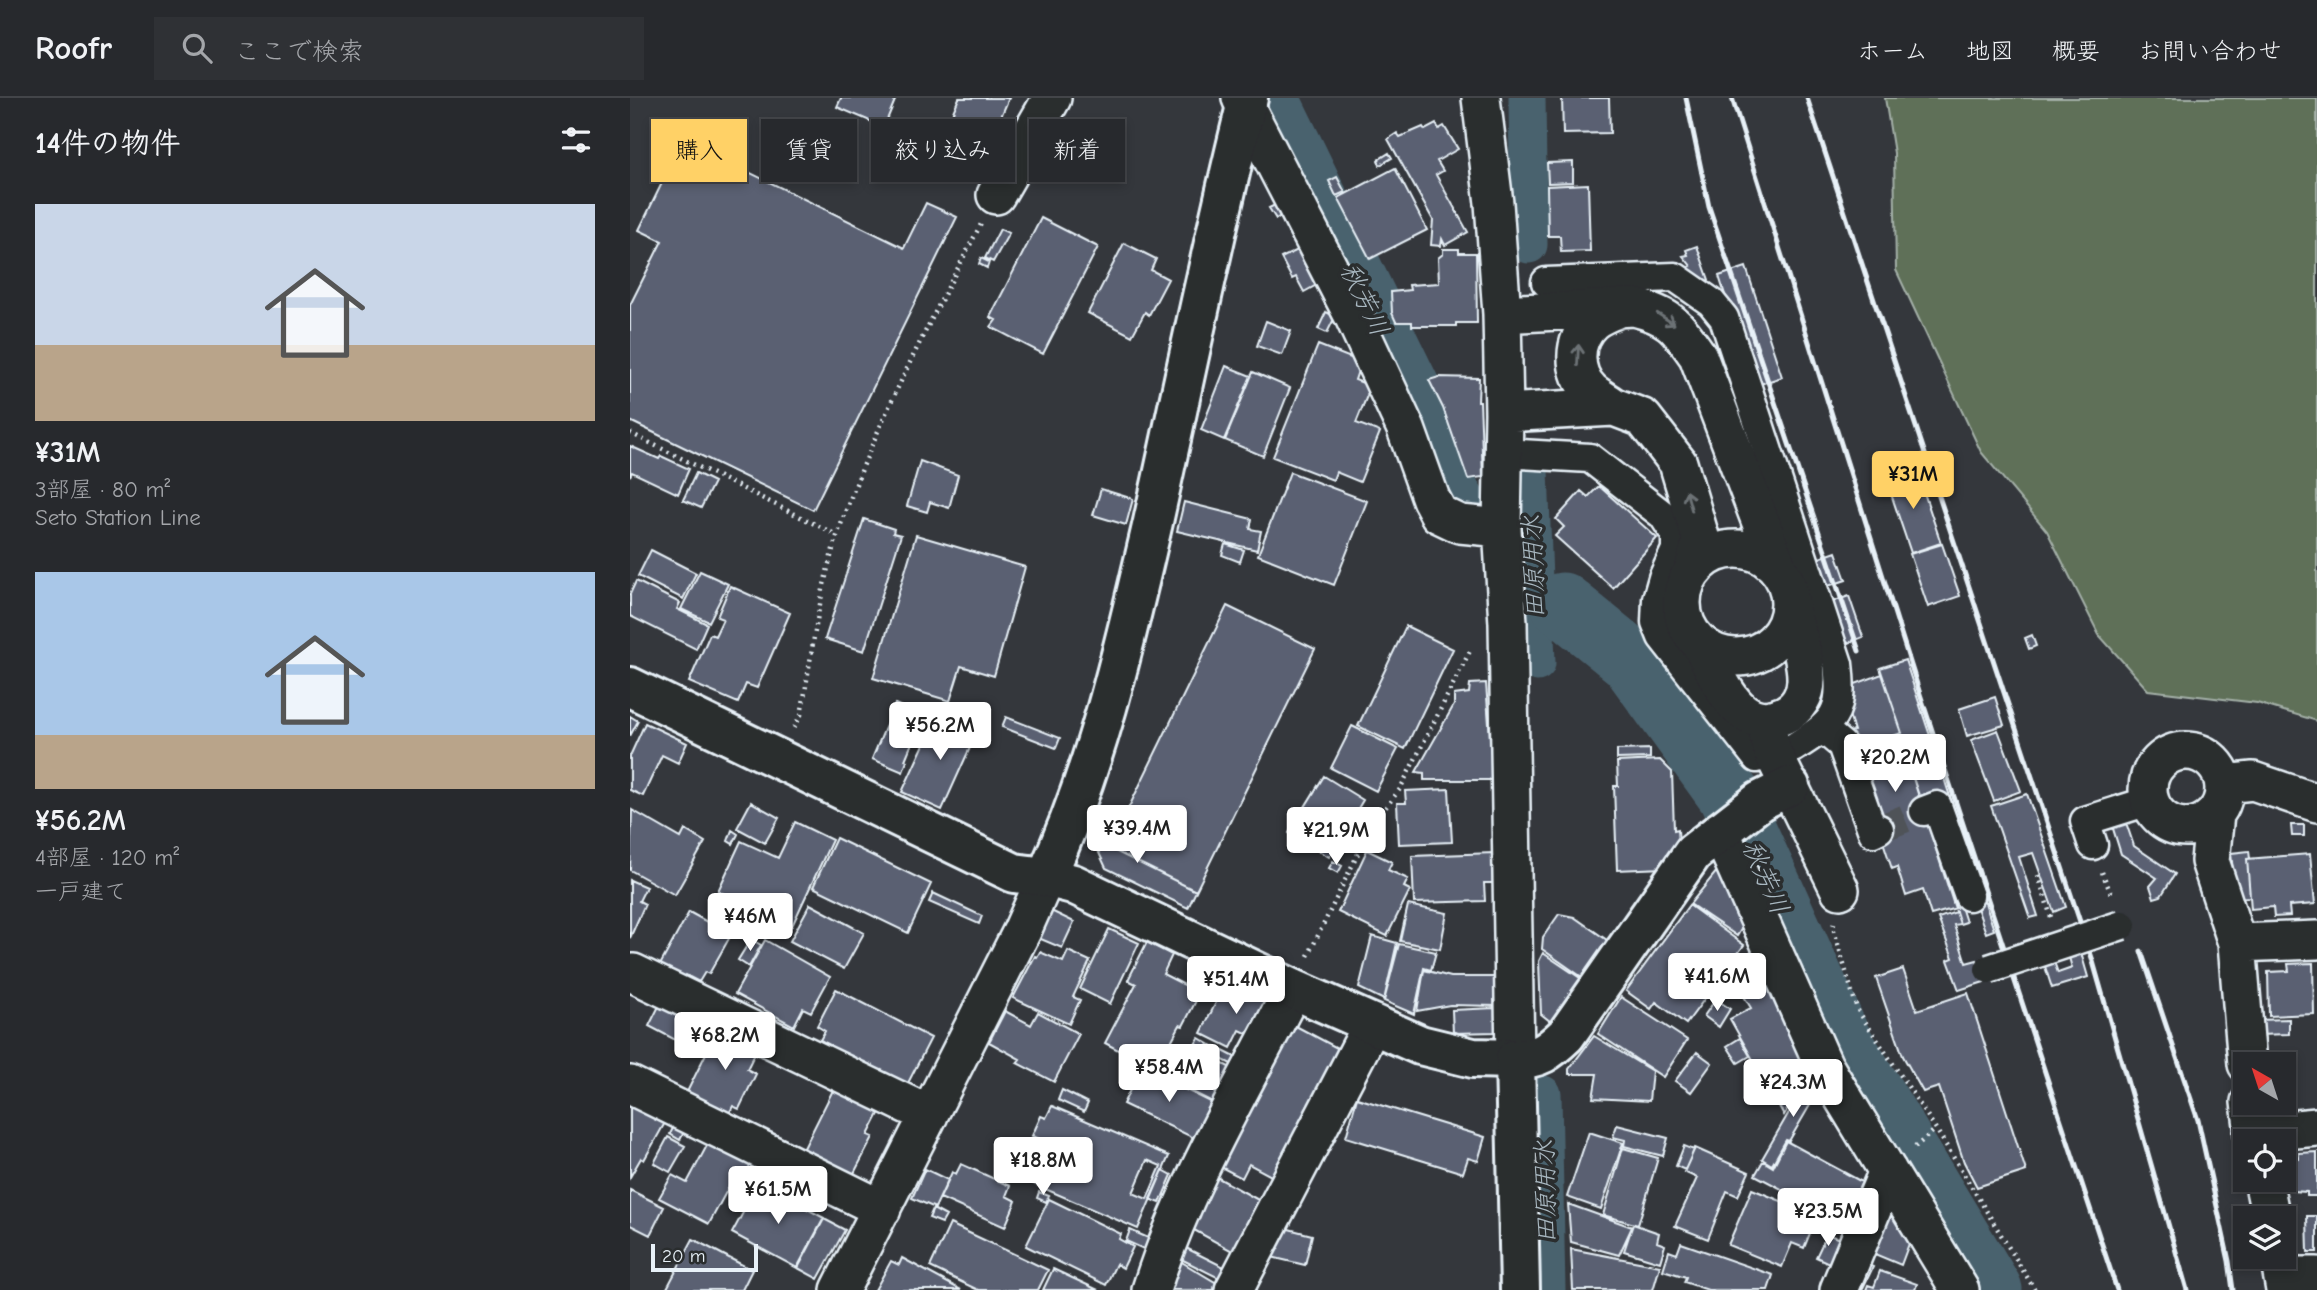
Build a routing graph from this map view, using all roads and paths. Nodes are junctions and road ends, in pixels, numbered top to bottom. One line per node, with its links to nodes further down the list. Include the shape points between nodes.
1 (1052, 98): 4 (street)
2 (1481, 98): 7 (street)
3 (1245, 101): 12 (street, via 1358,326 1439,514 1460,524); 36 (street, via 1126,642 1099,739)
4 (996, 195): 13 (path, via 904,372)
5 (1546, 282): 21 (street, via 1675,277 1712,302 1724,318 1838,664 1838,709)
6 (1622, 307): 7 (street); 8 (street, one-way to 6, via 1582,379 1577,348 1592,322); 15 (street, one-way to 15, via 1656,312 1677,326 1698,356)
7 (1502, 314): 9 (street)
8 (1614, 407): 9 (street); 14 (street, one-way to 8, via 1701,540 1678,463 1643,418)
9 (1504, 414): 12 (street)
10 (630, 433): 13 (path)
11 (1520, 454): 23 (street, via 1590,458 1663,515 1676,535 1676,550 1657,599 1662,638)
12 (1502, 528): 17 (street)
13 (837, 535): 24 (path, via 801,715)
14 (1694, 567): 15 (street, via 1706,557 1737,548 1753,551); 18 (street, via 1681,598 1689,631)
15 (1779, 570): 16 (street, via 1788,587)
16 (1790, 606): 18 (street, via 1777,637 1749,655 1731,657); 20 (street, via 1805,665 1805,692 1789,713)
17 (1508, 623): 45 (path, via 1475,640 1400,789 1372,825); 48 (street)
18 (1700, 644): 20 (street, via 1731,702 1751,718)
19 (630, 687): 24 (street)
20 (1764, 720): 25 (street, via 1773,753)
21 (1824, 729): 22 (street); 31 (street, via 1842,746 1873,832)
22 (1793, 748)
23 (1757, 758)
24 (779, 760): 36 (street, via 1014,873)
25 (1775, 794): 32 (street); 37 (street)
26 (2219, 799): 27 (street, via 2220,772 2203,755 2179,752 2167,756 2150,775); 28 (street, via 2253,781); 30 (street, via 2201,824); 34 (street)
27 (2150, 801): 30 (street, via 2164,821); 33 (street, via 2085,821)
28 (2317, 803)
29 (1924, 811): 38 (street, via 1937,806)
30 (2176, 826): 34 (street)
31 (1879, 829)
32 (1720, 831): 48 (street, via 1693,853 1566,1035 1550,1051 1532,1059); 53 (street, via 1824,1066)
33 (2092, 845): 39 (path)
34 (2210, 861): 41 (street)
35 (2038, 875): 42 (path)
36 (1046, 877): 45 (street, via 1073,884); 50 (street)
37 (1840, 890): 61 (path, via 1833,927 1857,1009)
38 (1969, 896)
39 (2122, 925): 42 (street, bridge)
40 (2317, 940): 41 (street)
41 (2237, 943): 47 (street)
42 (2060, 945): 43 (street, bridge)
43 (1989, 969)
44 (633, 972): 50 (street)
45 (1293, 989): 46 (street); 56 (street, via 1189,1192)
46 (1372, 1025): 48 (street, via 1420,1045 1473,1058); 57 (street)
47 (2246, 1052)
48 (1515, 1059): 58 (street)
49 (630, 1085): 54 (street)
50 (929, 1115): 54 (street)
51 (2253, 1125): 52 (street)
52 (2317, 1127)
53 (1888, 1171): 59 (street); 60 (street)
54 (882, 1209): 55 (street)
55 (840, 1290)
56 (1151, 1290)
57 (1234, 1290)
58 (1520, 1290)
59 (1839, 1290)
60 (1960, 1290)
61 (2035, 1290)

